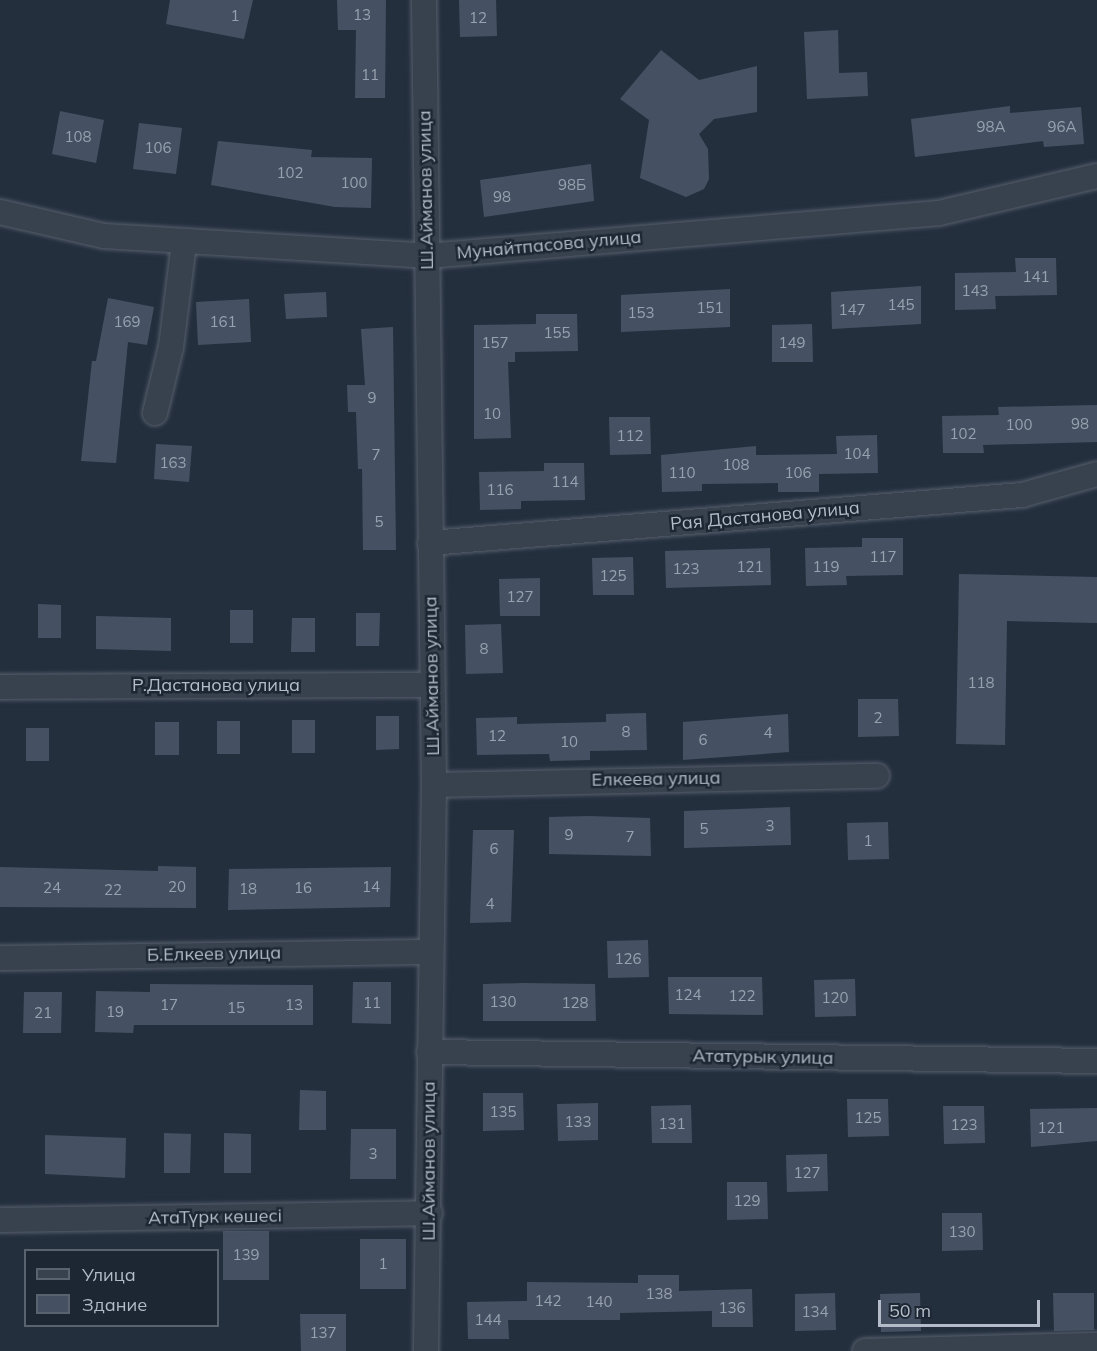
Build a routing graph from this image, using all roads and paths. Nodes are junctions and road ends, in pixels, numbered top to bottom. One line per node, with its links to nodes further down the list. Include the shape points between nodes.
1 (424, 0): 5 (street, Ш.Айманов улица)
2 (1097, 176): 5 (street, Мунайтпасова улица, via 939,213)
3 (0, 212): 4 (street, Мунайтпасова улица, via 104,236)
4 (184, 242): 5 (street, Мунайтпасова улица); 6 (street, via 171,347)
5 (427, 256): 8 (street, Ш.Айманов улица)
6 (155, 413)
7 (1097, 474): 8 (street, Рая Дастанова улица, via 1022,495)
8 (430, 543): 9 (street, Ш.Айманов улица)
9 (431, 685): 10 (street, Р.Дастанова улица); 12 (street, Ш.Айманов улица)
10 (0, 687)
11 (877, 776): 12 (street, Елкеева улица)
12 (435, 784): 13 (street, Ш.Айманов улица)
13 (428, 952): 14 (street, Б.Елкеев улица); 15 (street, Ш.Айманов улица)
14 (0, 958)
15 (429, 1052): 16 (street, Ататурык улица); 17 (street, Ш.Айманов улица)
16 (1097, 1061)
17 (430, 1213): 18 (street, АтаТүрк көшесі); 20 (street, Ш.Айманов улица)
18 (0, 1220)
19 (1097, 1346): 21 (street)
20 (426, 1351)
21 (866, 1351)

